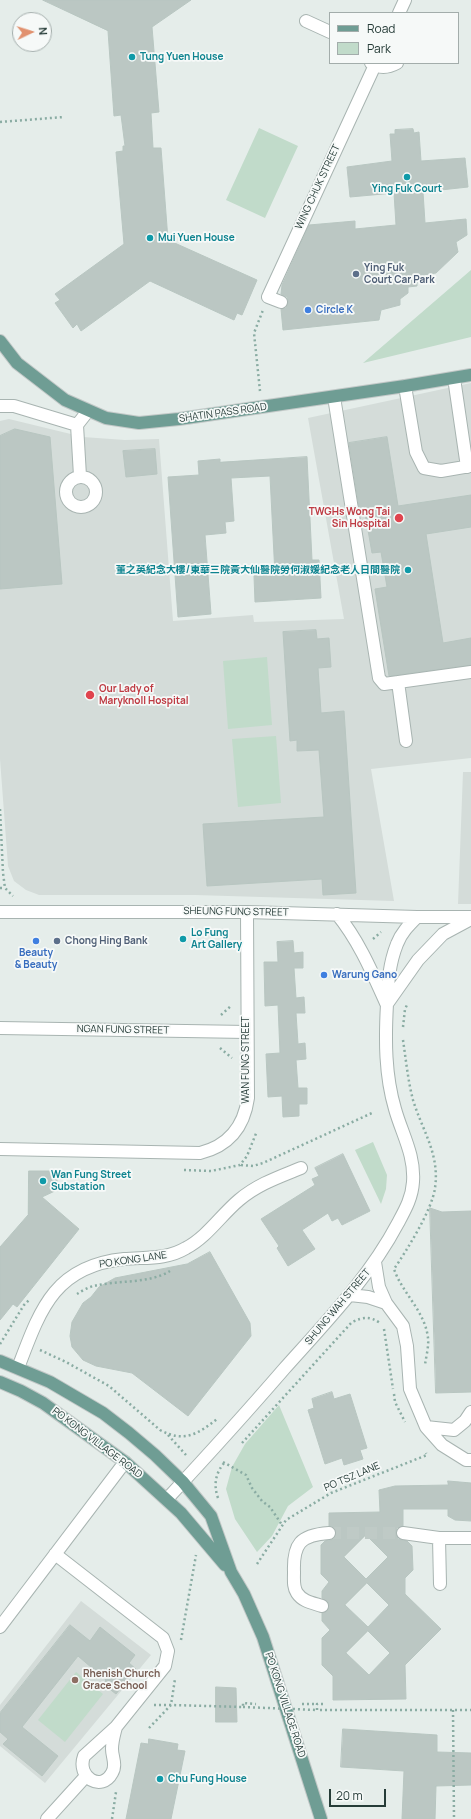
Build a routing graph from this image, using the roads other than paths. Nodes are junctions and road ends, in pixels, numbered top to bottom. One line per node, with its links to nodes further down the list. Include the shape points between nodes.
1 (404, 0): 2 (street)
2 (399, 12)
3 (306, 21): 4 (street)
4 (329, 32)
5 (373, 64): 6 (street, WING CHUK STREET, via 389,67); 7 (street, WING CHUK STREET, via 268,296)
6 (395, 64)
7 (280, 302)
8 (0, 341): 14 (main road, SHATIN PASS ROAD, via 17,363 65,400)
9 (471, 375): 10 (main road, SHATIN PASS ROAD)
10 (454, 378): 11 (main road, SHATIN PASS ROAD); 16 (street)
11 (406, 386): 12 (main road, SHATIN PASS ROAD); 16 (street, via 416,452 424,468 441,471)
12 (334, 396): 14 (main road, SHATIN PASS ROAD, via 138,423 106,418); 19 (street, via 379,678 384,684)
13 (0, 406): 15 (street, via 14,406)
14 (88, 411): 15 (street)
15 (77, 425): 17 (street)
16 (469, 467)
17 (80, 476)
18 (471, 672): 19 (street)
19 (398, 682): 20 (street)
20 (406, 740)
21 (0, 912): 22 (street, SHEUNG FUNG STREET)
22 (247, 912): 23 (street, SHEUNG FUNG STREET); 28 (street, WAN FUNG STREET)
23 (337, 914): 24 (street, SHEUNG FUNG STREET); 26 (street, via 361,950)
24 (417, 917): 25 (street, SHEUNG FUNG STREET); 26 (street, SHUNG WAH STREET, via 405,928 397,943 388,971)
25 (471, 918): 26 (street, via 443,934 418,960)
26 (387, 1004): 31 (street, SHUNG WAH STREET, via 385,1055 395,1110 411,1157 413,1181 410,1200)
27 (0, 1028): 28 (street, NGAN FUNG STREET)
28 (247, 1032): 29 (street, WAN FUNG STREET, via 246,1109 231,1137 212,1150 185,1154)
29 (0, 1149)
30 (301, 1168): 35 (street, PO KONG LANE, via 251,1191 203,1236 185,1249 156,1258 104,1262 70,1278 59,1287 40,1311)
31 (375, 1262): 32 (street, SHUNG WAH STREET); 33 (street)
32 (350, 1295): 33 (street, via 368,1297); 41 (street, SHUNG WAH STREET)
33 (386, 1304): 38 (street, via 403,1326 410,1389)
34 (0, 1361): 35 (main road, PO KONG VILLAGE ROAD)
35 (18, 1368): 41 (main road, PO KONG VILLAGE ROAD, via 50,1382 103,1413 155,1455)
36 (0, 1382): 40 (main road, PO KONG VILLAGE ROAD, via 43,1404)
37 (471, 1412): 38 (street, via 454,1430)
38 (426, 1427): 39 (street, via 442,1445 466,1460)
39 (471, 1460)
40 (125, 1462): 42 (main road, PO KONG VILLAGE ROAD); 47 (street)
41 (182, 1482): 42 (street, SHUNG WAH STREET); 48 (main road, PO KONG VILLAGE ROAD, via 211,1516)
42 (167, 1499): 48 (main road, PO KONG VILLAGE ROAD)
43 (329, 1533): 50 (street, via 315,1534 304,1539 297,1547 294,1557 294,1586 298,1594 306,1601)
44 (403, 1533): 45 (street)
45 (439, 1538): 46 (street); 49 (street)
46 (471, 1538)
47 (56, 1554): 51 (street); 52 (street, via 163,1638 168,1651 165,1666)
48 (231, 1572): 55 (main road, PO KONG VILLAGE ROAD, via 263,1637)
49 (440, 1584)
50 (322, 1606)
51 (0, 1627)
52 (116, 1727): 53 (street, via 84,1756 82,1770); 53 (street, via 112,1742 112,1775 98,1782)
53 (86, 1776): 54 (street)
54 (46, 1819)
55 (321, 1819)

